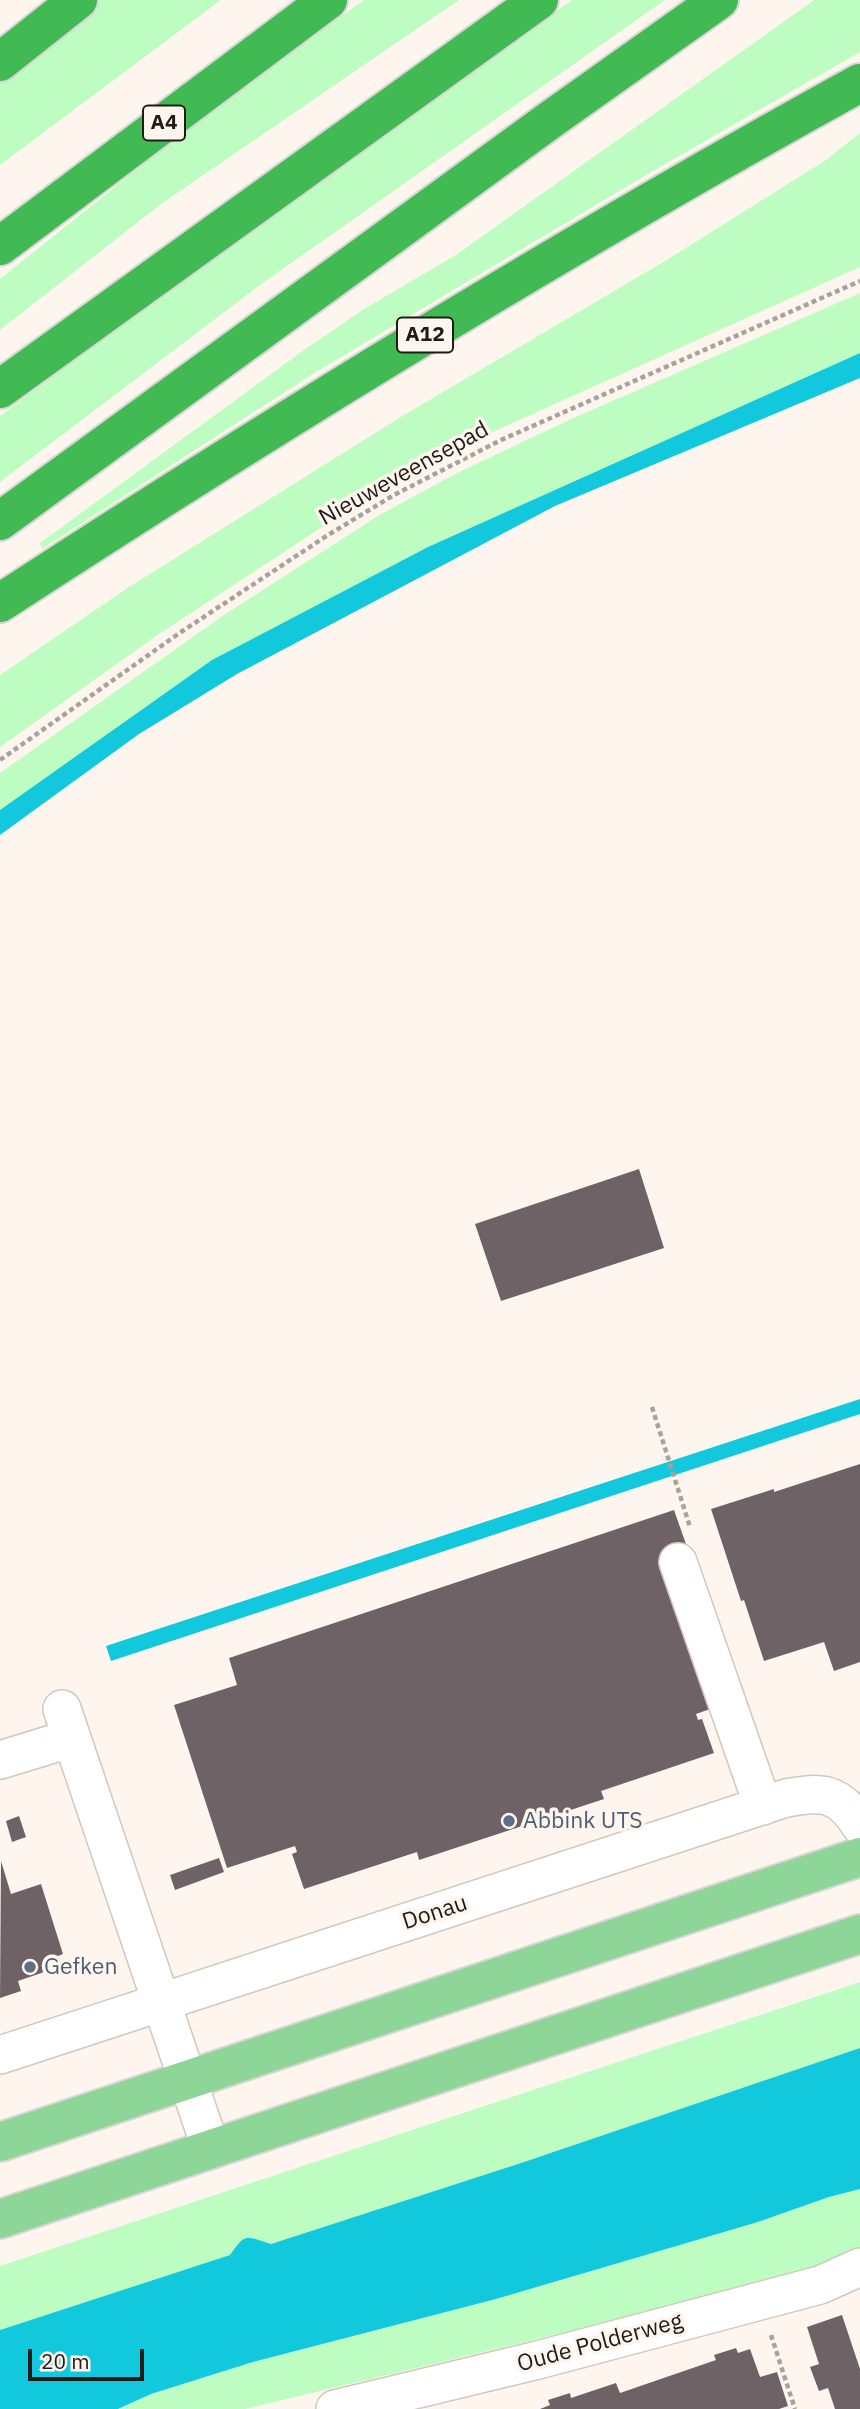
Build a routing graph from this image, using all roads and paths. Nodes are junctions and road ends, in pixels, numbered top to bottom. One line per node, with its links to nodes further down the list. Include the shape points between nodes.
1 (78, 0): 5 (highway)
2 (328, 0): 7 (highway, A4)
3 (540, 0): 9 (highway)
4 (719, 0): 10 (highway)
5 (0, 62)
6 (860, 83): 11 (highway, A12, via 592,234 415,341)
7 (0, 246)
8 (860, 281): 12 (path, Nieuweveensepad, via 501,440 394,495 181,632)
9 (0, 388)
10 (0, 522)
11 (0, 603)
12 (0, 760)
13 (652, 1407): 14 (path)
14 (677, 1485)
15 (678, 1562): 17 (street)
16 (0, 1760): 21 (street, via 67,1723)
17 (763, 1805): 18 (street, Donau, via 811,1793 831,1796 848,1807); 21 (street, Donau)
18 (860, 1825)
19 (860, 1857): 23 (main road)
20 (860, 1934): 25 (main road)
21 (161, 2003): 22 (street, Donau); 23 (street)
22 (0, 2055)
23 (187, 2080): 24 (main road); 25 (street)
24 (0, 2142)
25 (211, 2149): 26 (main road)
26 (0, 2219)
27 (857, 2276): 28 (street, Oude Polderweg)
28 (759, 2301): 29 (street, Oude Polderweg); 30 (path)
29 (335, 2409)
30 (796, 2409)

